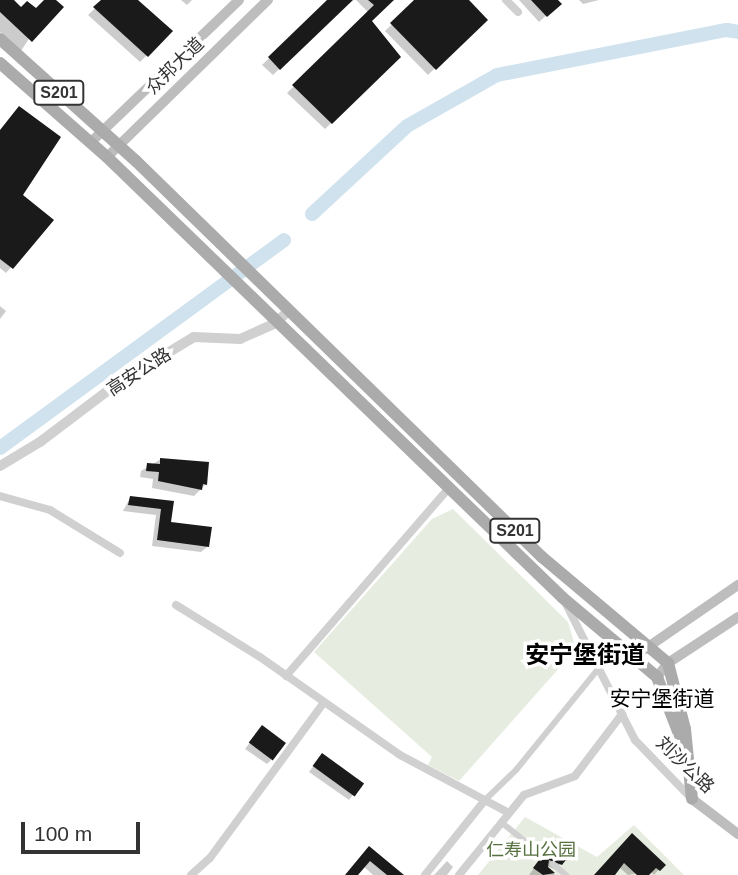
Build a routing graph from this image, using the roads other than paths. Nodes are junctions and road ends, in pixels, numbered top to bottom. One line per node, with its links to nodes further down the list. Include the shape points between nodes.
1 (239, 0): 7 (main road, 众邦大道)
2 (268, 0): 9 (main road, 众邦大道)
3 (506, 0): 4 (street)
4 (518, 12)
5 (0, 39): 7 (main road, S201)
6 (0, 63): 8 (main road, S201)
7 (102, 130): 8 (main road, 众邦大道); 9 (main road, S201)
8 (91, 142): 10 (main road, S201)
9 (118, 146): 10 (main road, 众邦大道); 11 (main road, S201)
10 (107, 157): 12 (main road, S201)
11 (289, 310): 12 (street, 高安公路); 21 (main road, S201, via 542,557)
12 (276, 323): 13 (street, 高安公路, via 240,339 194,337 118,383 40,443); 14 (main road, S201)
13 (0, 466)
14 (449, 488): 18 (main road, S201); 25 (street)
15 (0, 496): 16 (street, via 50,510)
16 (120, 553)
17 (738, 585): 21 (main road)
18 (563, 598): 22 (main road, S201); 24 (street, 刘沙公路 / S201)
19 (176, 605): 25 (street)
20 (738, 617): 23 (main road)
21 (646, 646): 22 (main road); 23 (main road, S201)
22 (632, 658): 26 (main road, S201)
23 (668, 663): 26 (main road); 29 (main road, via 685,729)
24 (599, 668): 28 (street, 刘沙公路 / S201); 30 (street, via 517,769)
25 (286, 676): 27 (street)
26 (657, 677): 29 (main road, via 678,732)
27 (324, 702): 30 (street, via 400,755); 36 (street, via 210,858)
28 (622, 714): 29 (street, 刘沙公路 / S201, via 654,764); 31 (street, via 575,776 524,795)
29 (692, 799): 33 (main road, 刘沙公路 / S201)
30 (485, 800): 31 (street); 37 (street)
31 (509, 813): 32 (street)
32 (501, 822): 34 (street); 38 (street)
33 (738, 834)
34 (544, 857)
35 (552, 864): 39 (street)
36 (191, 875)
37 (425, 875)
38 (459, 875)
39 (566, 875)

